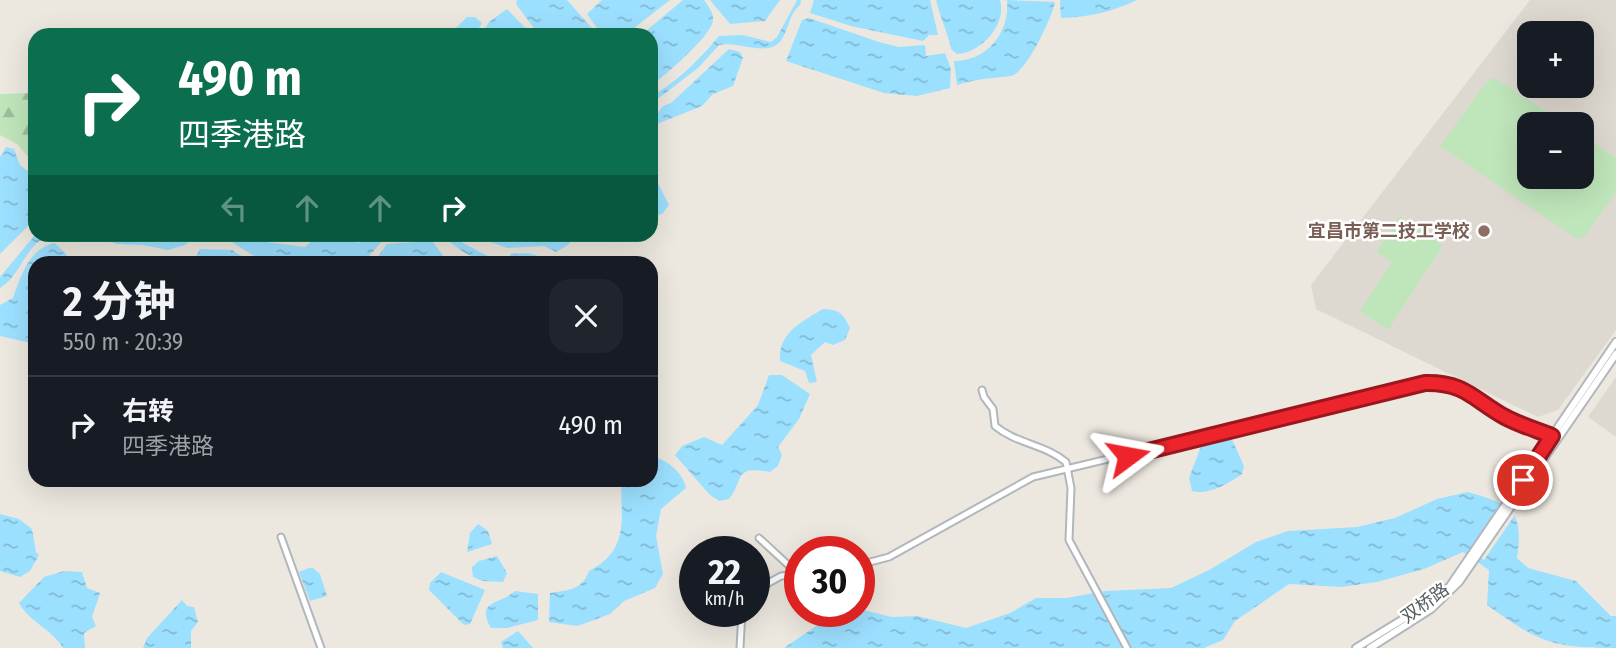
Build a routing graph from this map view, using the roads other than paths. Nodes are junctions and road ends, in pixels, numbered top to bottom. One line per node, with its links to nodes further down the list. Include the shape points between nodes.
1 (1616, 342): 4 (street)
2 (1616, 354): 6 (street)
3 (982, 390): 5 (street, via 993,408 995,426 1011,438 1044,446)
4 (1552, 436): 5 (street, via 1506,418 1455,385 1425,383); 6 (street)
5 (1069, 468): 11 (street, via 1033,477 890,557); 15 (street, via 1069,540)
6 (1510, 504): 8 (street)
7 (281, 537): 13 (street)
8 (1483, 545): 16 (street, 双桥路, via 1439,597); 17 (street, via 1444,599)
9 (770, 548): 10 (street)
10 (784, 560)
11 (875, 561)
12 (741, 627): 14 (street)
13 (321, 648)
14 (740, 648)
15 (1127, 648)
16 (1356, 648)
17 (1370, 648)

